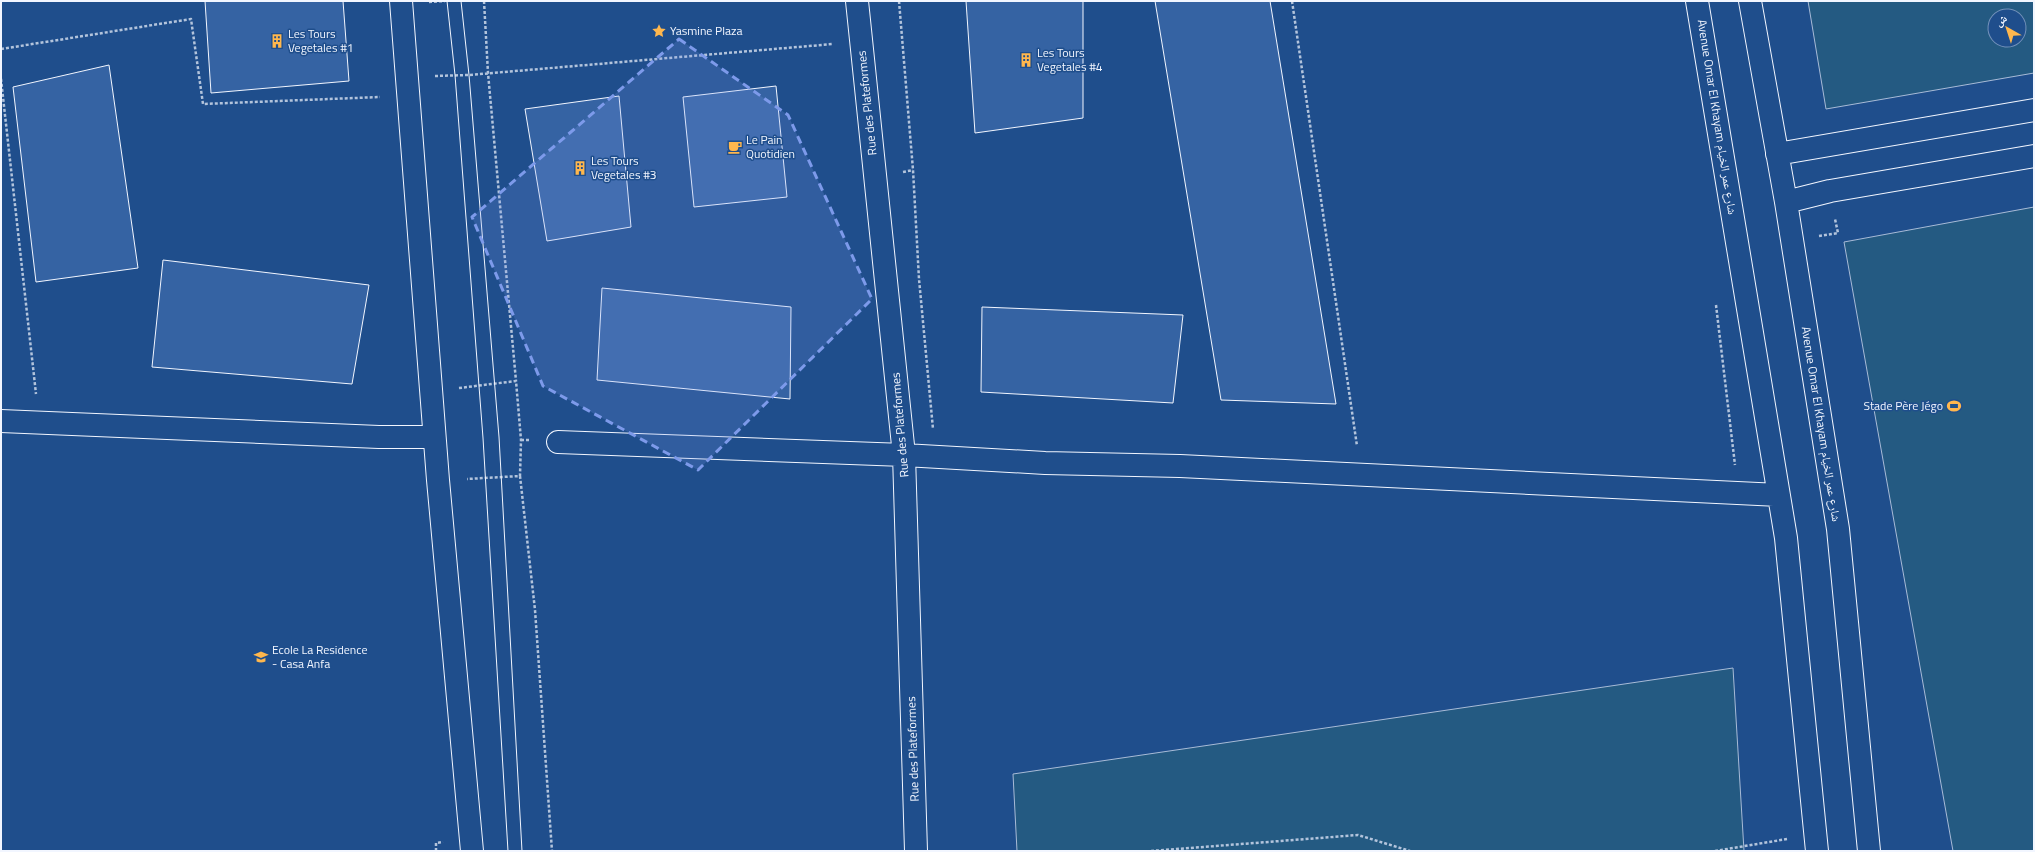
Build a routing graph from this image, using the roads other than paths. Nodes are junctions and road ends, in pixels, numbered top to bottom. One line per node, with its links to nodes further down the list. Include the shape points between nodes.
1 (401, 1): 10 (street)
2 (857, 1): 12 (street, Rue des Plateformes)
3 (1697, 1): 13 (street, Avenue Omar El Khayam شارع عمر الخيام)
4 (1750, 1): 6 (street, Avenue Omar El Khayam شارع عمر الخيام)
5 (2034, 110): 6 (street)
6 (1777, 154): 8 (street, Avenue Omar El Khayam شارع عمر الخيام)
7 (2034, 156): 8 (street, via 1830,191)
8 (1786, 202): 17 (street, Avenue Omar El Khayam شارع عمر الخيام, via 1838,529)
9 (1, 421): 10 (street, via 379,437)
10 (434, 437): 15 (street)
11 (558, 442): 12 (street)
12 (904, 455): 13 (street); 16 (street, Rue des Plateformes)
13 (1779, 495): 14 (street, Avenue Omar El Khayam شارع عمر الخيام, via 1786,538)
14 (1816, 842)
15 (472, 851)
16 (916, 851)
17 (1869, 851)

